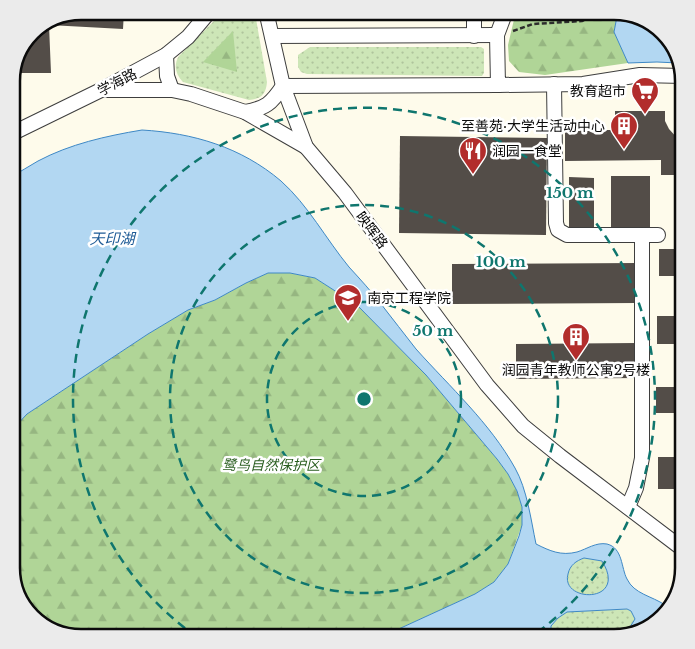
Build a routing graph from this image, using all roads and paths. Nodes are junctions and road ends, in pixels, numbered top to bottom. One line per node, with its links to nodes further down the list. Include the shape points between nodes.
1 (202, 20): 9 (street, 学海路)
2 (268, 20): 7 (street, 映晖路)
3 (474, 20): 8 (street)
4 (503, 20): 6 (street)
5 (584, 20): 6 (path, via 533,24)
6 (497, 35): 8 (street); 12 (street)
7 (272, 36): 8 (street); 13 (street, 映晖路)
8 (474, 36)
9 (166, 55): 14 (street, 学海路); 15 (street, via 167,76)
10 (675, 76): 11 (street, via 640,75 583,84)
11 (554, 84): 12 (street); 19 (street, via 558,230 567,235)
12 (498, 85): 13 (street)
13 (283, 86): 16 (street, via 273,101); 18 (street, 映晖路)
14 (101, 90): 15 (street); 17 (street, 学海路)
15 (172, 90): 16 (street)
16 (245, 112): 18 (street)
17 (20, 130)
18 (306, 147): 21 (street, 映晖路, via 345,193 487,385 523,426)
19 (642, 235): 20 (street); 21 (street, via 642,458)
20 (658, 235)
21 (628, 507): 22 (street, 映晖路)
22 (675, 543)

